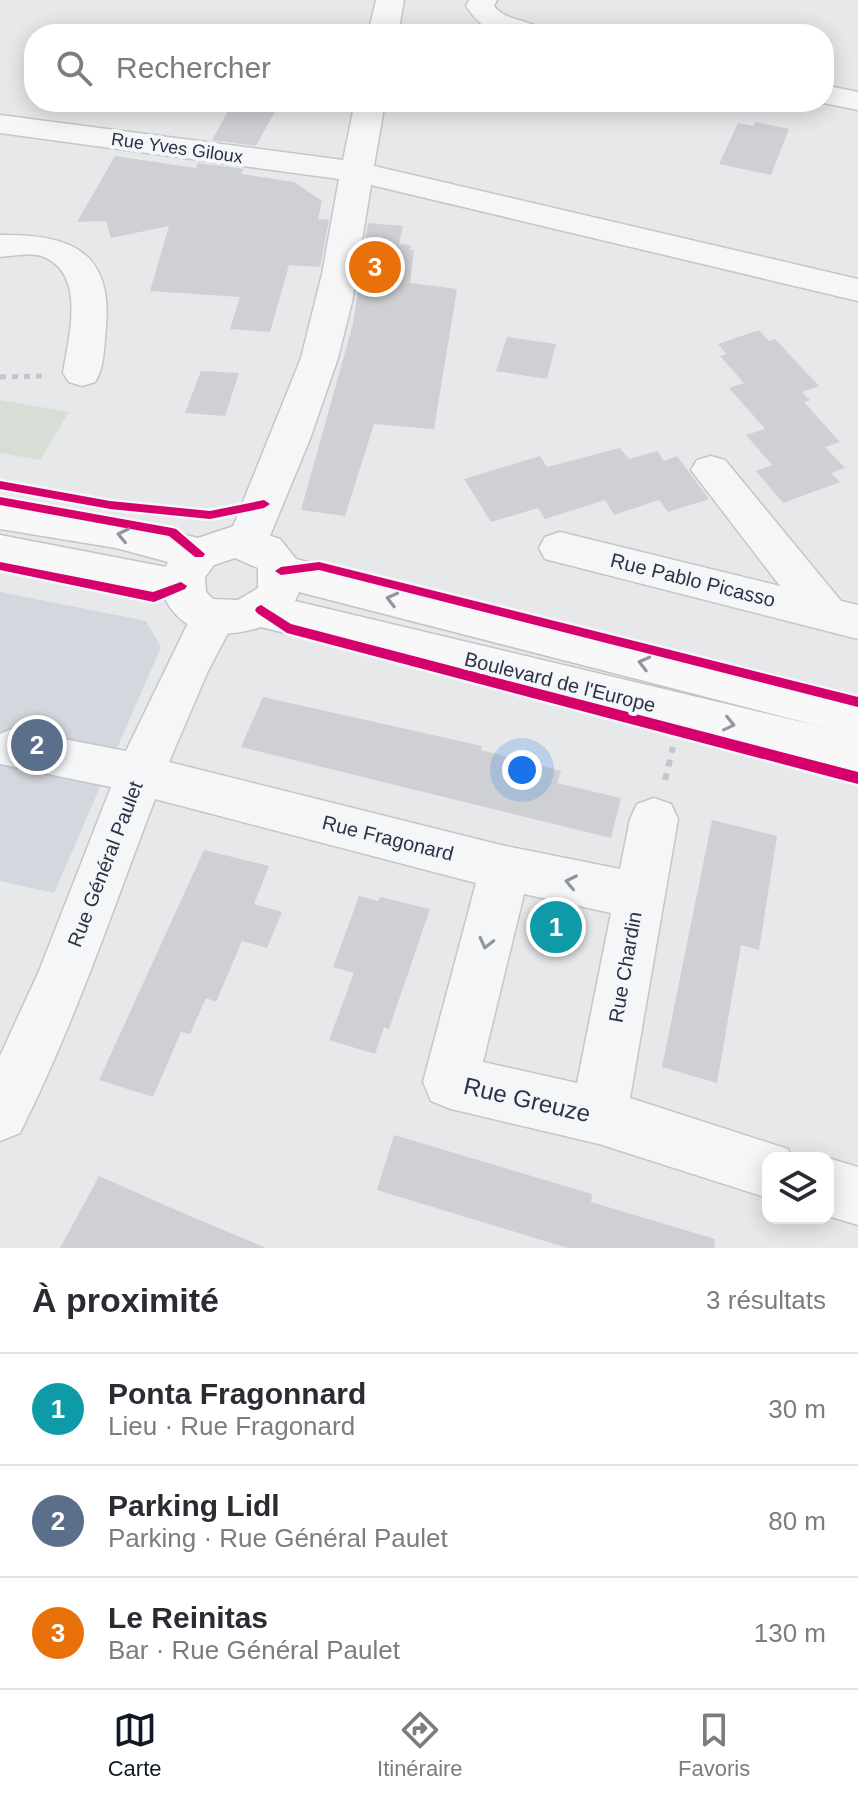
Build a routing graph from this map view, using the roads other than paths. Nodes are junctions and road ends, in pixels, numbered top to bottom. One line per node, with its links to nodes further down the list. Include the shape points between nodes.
1 (390, 0): 3 (street)
2 (483, 0): 4 (street, via 480,6)
3 (385, 24)
4 (498, 24)
5 (834, 96): 6 (street)
6 (858, 101)
7 (368, 112): 9 (street)
8 (0, 124): 9 (street, Rue Yves Giloux)
9 (354, 171): 11 (street, Rue Yves Giloux); 15 (street, via 351,221 319,359)
10 (0, 246): 12 (street, via 54,247 77,264 89,287)
11 (858, 290)
12 (82, 373)
13 (711, 470): 21 (street, Rue Pablo Picasso)
14 (0, 514): 19 (main road, one-way to 14, via 116,533)
15 (247, 544): 18 (main road, via 263,549); 19 (main road, via 222,544)
16 (560, 548): 21 (street, Rue Pablo Picasso)
17 (0, 551): 19 (main road)
18 (281, 571): 20 (main road, via 276,596); 22 (main road, Boulevard de l'Europe, one-way to 18)
19 (198, 586): 20 (main road, via 246,616); 25 (street, Rue Général Paulet, via 196,646)
20 (261, 610): 24 (main road, Boulevard de l'Europe, one-way to 24)
21 (842, 618)
22 (858, 717)
23 (12, 749): 25 (street, Rue Fragonard)
24 (858, 755)
25 (139, 774): 27 (street, Rue Fragonard); 29 (street, Rue Général Paulet, via 29,1061)
26 (654, 819): 28 (street, Rue Chardin)
27 (505, 868): 28 (street, Rue Fragonard, one-way to 27); 30 (street, Rue Greuze, one-way to 30, via 451,1082)
28 (638, 896): 30 (street, Rue Chardin)
29 (0, 1113)
30 (599, 1116): 31 (street, Rue Greuze)
31 (762, 1167)
32 (834, 1189): 33 (street)
33 (858, 1196)

